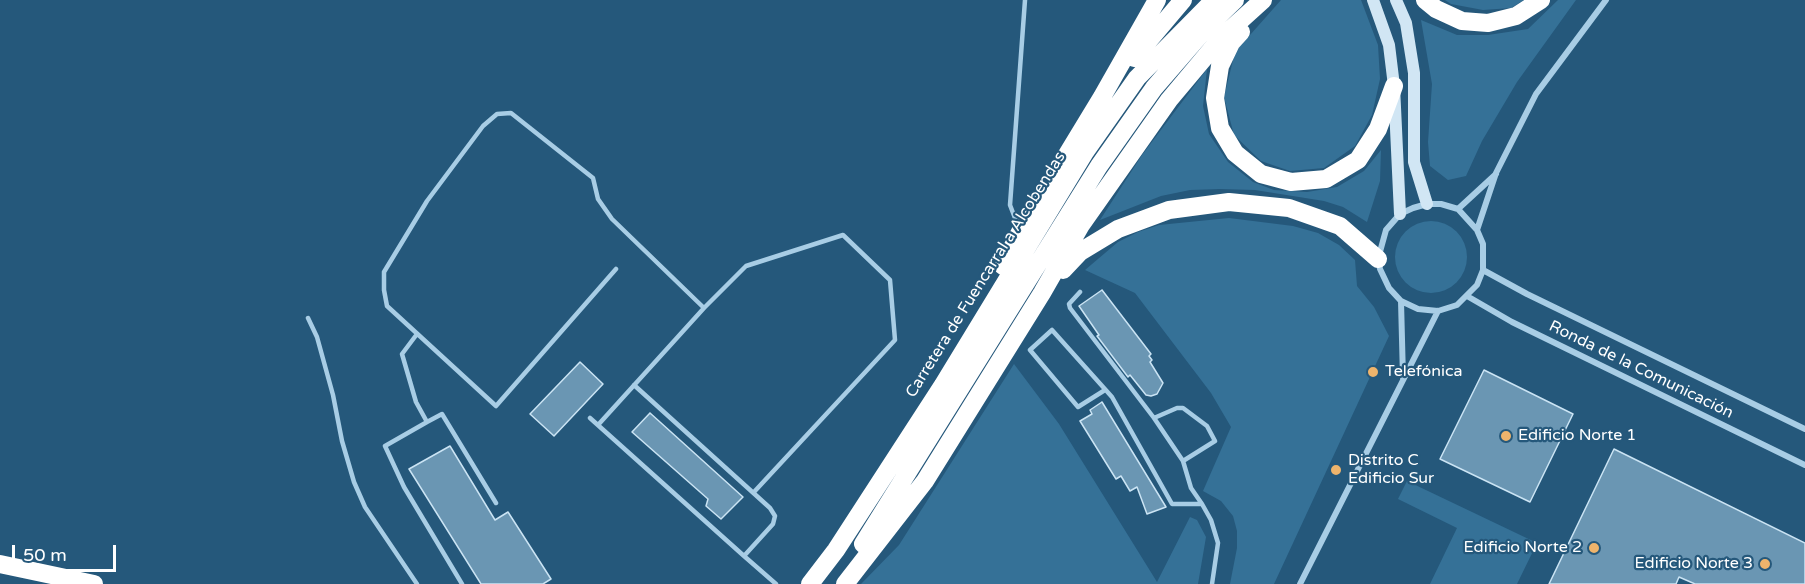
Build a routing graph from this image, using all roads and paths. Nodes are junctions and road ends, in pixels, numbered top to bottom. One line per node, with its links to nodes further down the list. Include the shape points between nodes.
1 (1024, 0): 20 (lane, via 1010,205)
2 (1157, 0): 14 (highway)
3 (1183, 0): 14 (highway)
4 (1214, 0): 34 (highway, Carretera de Fuencarral a Alcobendas, via 1137,78 1085,152)
5 (1235, 0): 53 (highway, via 1154,88 1099,166 867,539)
6 (1263, 0): 25 (highway, via 1221,38 1169,100 1081,225)
7 (1269, 0): 13 (highway, via 1231,43 1220,66 1215,98 1220,128 1235,153 1261,174 1291,182 1326,179 1358,160 1378,129)
8 (1373, 0): 13 (street, via 1389,45)
9 (1396, 0): 16 (street, via 1406,23 1414,73 1414,162)
10 (1425, 0): 11 (highway, via 1462,21 1488,23 1516,16)
11 (1541, 0)
12 (1606, 0): 15 (street, via 1536,94)
13 (1394, 86): 18 (street)
14 (1102, 97): 20 (highway)
15 (1496, 173): 17 (street); 19 (street)
16 (1427, 204): 17 (street); 18 (street)
17 (1458, 208): 19 (street)
18 (1401, 214): 21 (street, via 1386,230)
19 (1477, 230): 23 (street, via 1483,244)
20 (1020, 232): 34 (highway)
21 (1378, 259): 25 (highway, via 1340,226 1289,208 1229,202 1169,210 1118,229 1080,252); 27 (street, via 1389,288)
22 (616, 269): 31 (lane, via 496,406)
23 (1483, 270): 26 (street); 40 (street, Ronda de la Comunicación)
24 (1080, 292): 37 (lane, via 1070,308)
25 (1042, 293): 54 (highway, via 925,481)
26 (1467, 296): 29 (street, via 1457,305); 42 (street, Ronda de la Comunicación, via 1512,322)
27 (1401, 301): 29 (street, via 1418,309); 32 (street)
28 (704, 308): 31 (lane, via 612,219 598,199 593,178 511,113 497,114 483,126 427,201 384,272 387,306); 33 (lane); 43 (lane, via 746,266 843,235 890,280 895,340)
29 (1438, 311): 32 (street)
30 (308, 318): 49 (lane, via 318,337 354,482 365,507)
31 (417, 334): 38 (lane, via 402,354 416,402)
32 (1403, 380): 56 (street)
33 (634, 385): 39 (lane); 43 (lane)
34 (943, 385): 52 (highway, Carretera de Fuencarral a Alcobendas)
35 (1105, 390): 35 (lane, via 1052,330 1030,350 1078,407); 45 (lane, via 1172,504)
36 (590, 418): 39 (lane)
37 (1154, 418): 41 (lane); 41 (lane, via 1183,408 1207,426 1215,441)
38 (427, 422): 44 (lane, via 442,414); 50 (lane, via 386,446 404,487)
39 (598, 425): 46 (lane)
40 (1805, 429)
41 (1183, 461): 45 (lane, via 1191,488)
42 (1805, 465)
43 (754, 492): 46 (lane, via 775,516 773,524)
44 (496, 503)
45 (1202, 504): 55 (lane, via 1218,543)
46 (744, 555): 51 (lane)
47 (0, 564): 48 (highway)
48 (94, 584)
49 (417, 584)
50 (462, 584)
51 (776, 584)
52 (810, 584)
53 (833, 584)
54 (845, 584)
55 (1212, 584)
56 (1300, 584)

